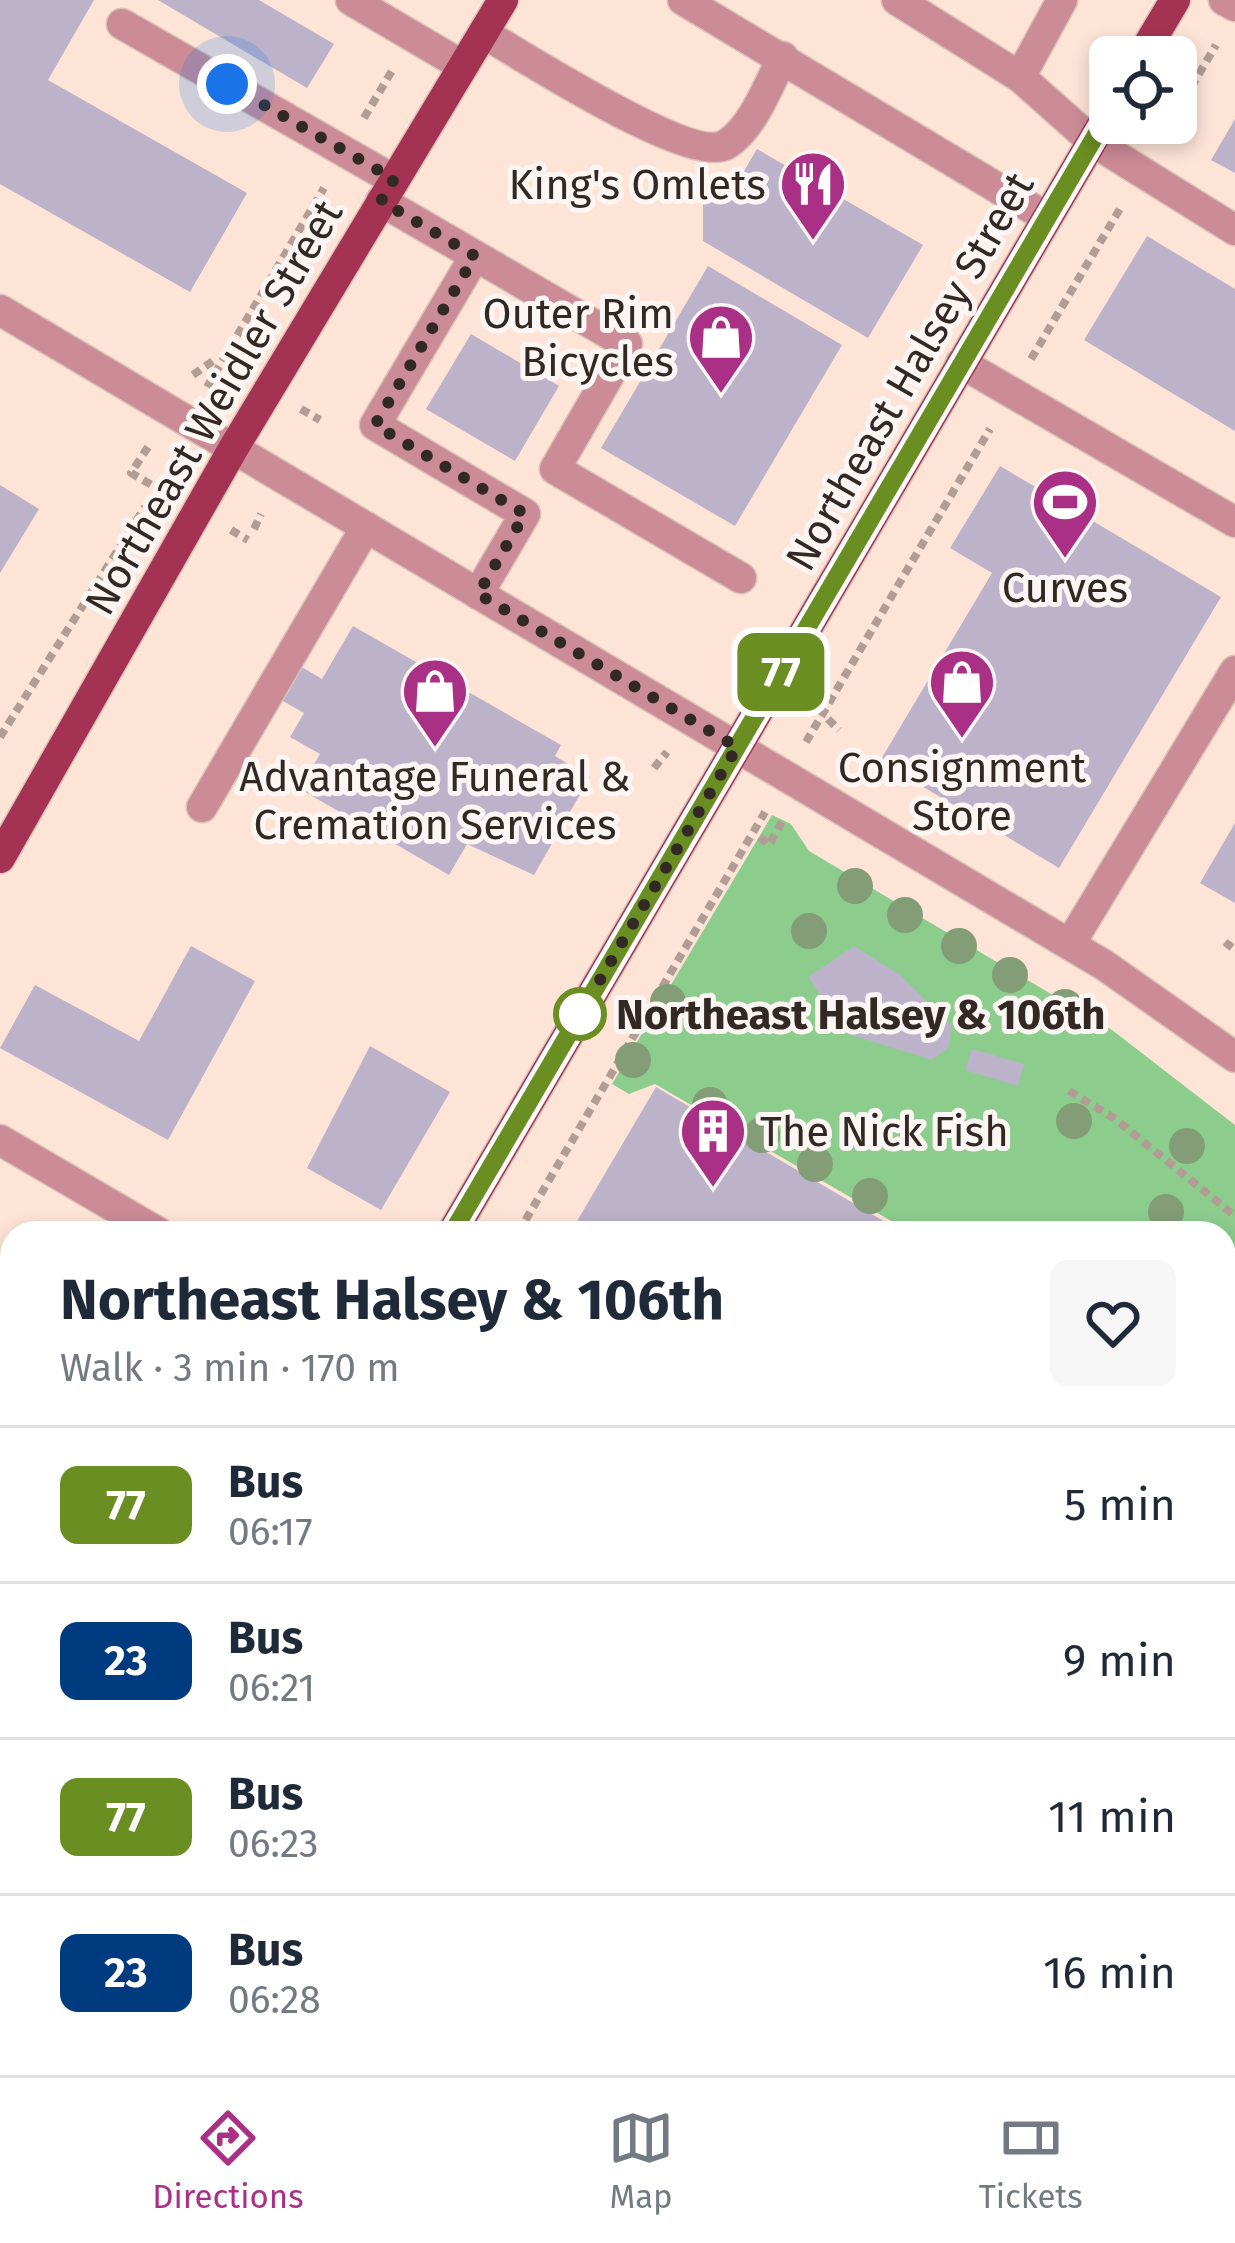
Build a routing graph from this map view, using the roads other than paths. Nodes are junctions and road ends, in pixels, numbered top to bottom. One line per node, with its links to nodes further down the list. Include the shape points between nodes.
1 (351, 0): 13 (street)
2 (503, 0): 10 (main road, Northeast Weidler Street)
3 (683, 0): 12 (street)
4 (897, 0): 14 (street)
5 (1062, 0): 14 (street)
6 (1175, 0): 11 (main road)
7 (1224, 0): 8 (street)
8 (1235, 6)
9 (122, 24): 18 (street)
10 (483, 33): 12 (street, via 672,138 712,148 742,129); 13 (main road, Northeast Weidler Street)
11 (1154, 36)
12 (783, 57): 19 (street)
13 (463, 66): 18 (main road, Northeast Weidler Street)
14 (1019, 77): 15 (street)
15 (1089, 139)
16 (1091, 144): 19 (main road, Northeast Halsey Street)
17 (1095, 144): 20 (street)
18 (388, 190): 21 (street); 24 (main road, Northeast Weidler Street)
19 (1046, 217): 23 (main road, Northeast Halsey Street)
20 (1235, 230)
21 (475, 256): 25 (street, via 627,344); 26 (street, via 375,425)
22 (0, 310): 24 (street)
23 (961, 363): 27 (street); 32 (main road, Northeast Halsey Street)
24 (233, 449): 28 (street); 34 (main road, Northeast Weidler Street)
25 (555, 469): 26 (street); 29 (street)
26 (525, 514): 30 (street)
27 (1235, 522)
28 (366, 527): 30 (street); 33 (street)
29 (741, 578)
30 (478, 594): 32 (street)
31 (1235, 671): 35 (street)
32 (737, 747): 35 (street); 39 (main road, Northeast Halsey Street)
33 (202, 808)
34 (5, 839)
35 (1070, 944): 36 (street)
36 (1235, 1057)
37 (0, 1140): 38 (street)
38 (138, 1221)
39 (459, 1221)

